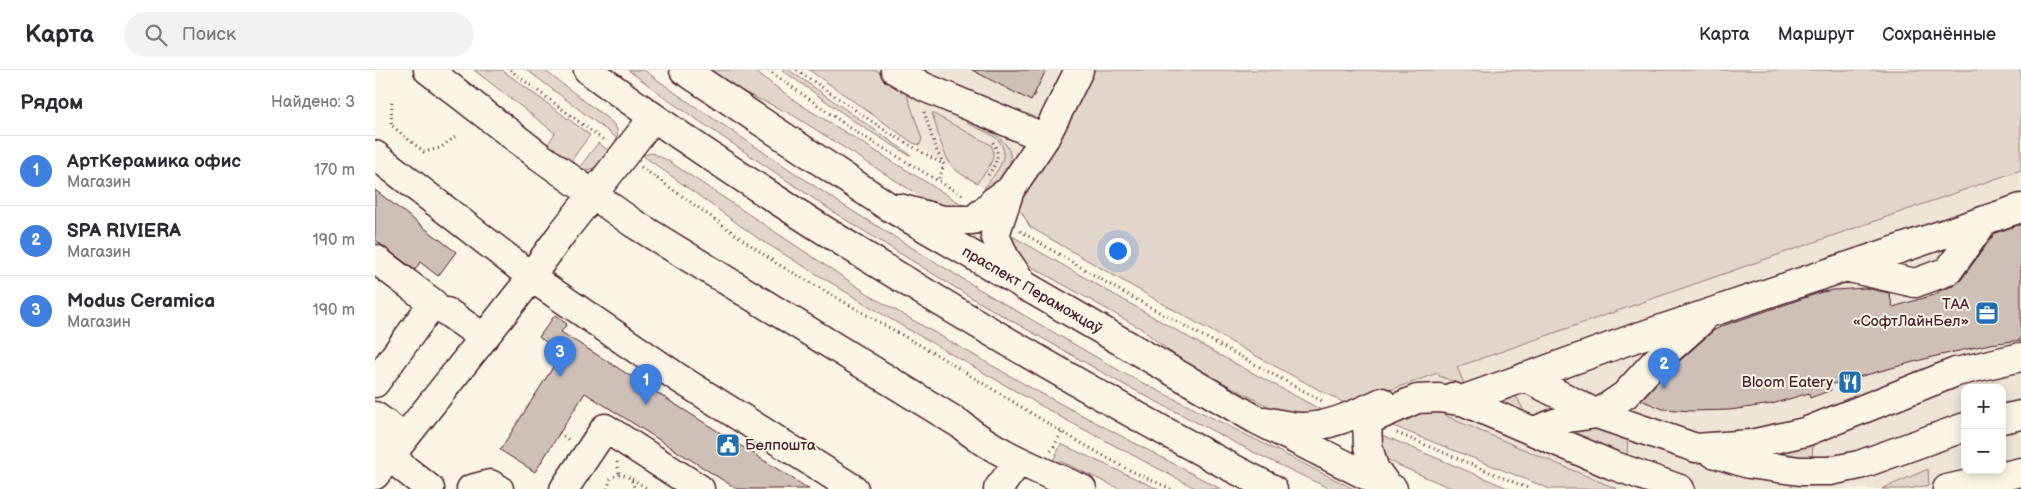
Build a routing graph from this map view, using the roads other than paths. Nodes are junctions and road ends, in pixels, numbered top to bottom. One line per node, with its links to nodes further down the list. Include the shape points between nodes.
1 (428, 70): 10 (main road)
2 (588, 70): 6 (main road)
3 (684, 70): 11 (main road, праспект Пераможцаў)
4 (895, 70): 7 (main road, via 924,87)
5 (1079, 70): 7 (main road)
6 (653, 118): 10 (main road); 47 (main road, via 862,254 986,329 1068,378)
7 (1045, 138): 9 (main road)
8 (381, 159): 44 (main road, via 541,284 677,377)
9 (1010, 190): 11 (main road, via 973,220 943,220); 17 (main road, via 995,235 1005,258)
10 (594, 195): 16 (main road); 35 (main road, via 641,228 961,424 987,445)
11 (886, 205): 17 (main road, праспект Пераможцаў)
12 (2021, 208): 13 (main road)
13 (1985, 220): 15 (main road); 15 (main road, via 1948,271 1915,283)
14 (375, 259): 24 (main road, via 433,303)
15 (1845, 267): 20 (main road)
16 (536, 269)
17 (1025, 287): 30 (main road, праспект Пераможцаў)
18 (521, 291): 21 (main road)
19 (447, 312): 21 (main road)
20 (1711, 312): 23 (main road); 26 (main road, via 1655,362 1625,395)
21 (483, 337): 33 (main road)
22 (2021, 357): 34 (main road, via 1956,372 1805,432 1751,444)
23 (1525, 377): 25 (main road); 26 (main road)
24 (375, 383)
25 (1459, 401): 30 (main road, via 1439,388 1415,389 1319,425 1301,427); 32 (main road); 38 (main road, via 1417,399 1367,421 1368,446 1374,468)
26 (1597, 414): 32 (main road, via 1568,418); 34 (main road)
27 (2021, 414): 29 (main road)
28 (375, 416): 33 (main road)
29 (2006, 418)
30 (1255, 419): 38 (main road, праспект Пераможцаў)
31 (1961, 428): 34 (main road, via 1859,465 1829,471 1800,471 1749,464)
32 (1534, 431): 48 (main road, via 1612,465)
33 (391, 443): 37 (main road); 39 (main road, via 401,466)
34 (1696, 448)
35 (1019, 461): 45 (main road); 46 (main road)
36 (2021, 472): 49 (main road)
37 (375, 475)
38 (1390, 488)
39 (430, 489)
40 (471, 489): 41 (main road, via 490,484)
41 (499, 489)
42 (564, 489): 43 (main road, via 605,428)
43 (700, 489)
44 (854, 489)
45 (998, 489)
46 (1082, 489)
47 (1273, 489)
48 (1680, 489)
49 (1947, 489)

